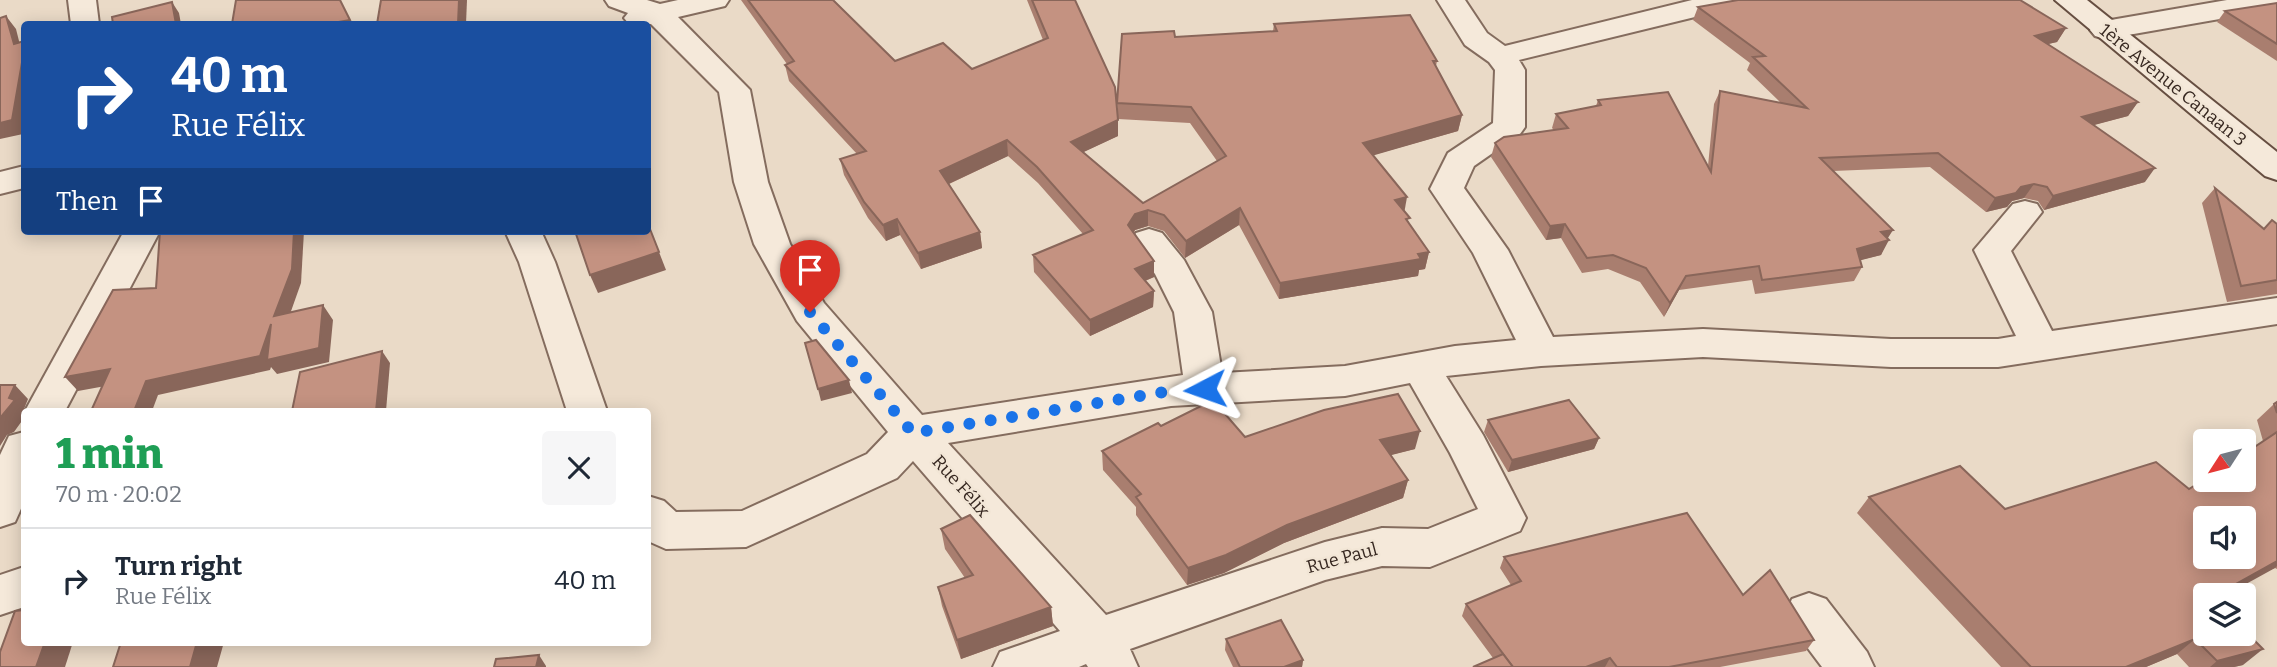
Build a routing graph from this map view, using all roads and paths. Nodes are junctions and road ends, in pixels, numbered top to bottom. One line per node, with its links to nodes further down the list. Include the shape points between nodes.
1 (82, 0): 9 (street)
2 (619, 0): 8 (street, Rue Félix)
3 (715, 0): 8 (street)
4 (1451, 0): 12 (street, via 1476,39)
5 (1750, 0): 12 (street, via 1699,7)
6 (2069, 0): 11 (street, 1ère Avenue Canaan 3)
7 (2277, 0): 11 (street)
8 (657, 13): 10 (street); 27 (street, Rue Félix, via 734,90 751,183 772,244 810,312)
9 (85, 21)
10 (626, 21)
11 (2105, 30): 13 (street, 1ère Avenue Canaan 3)
12 (1500, 56): 22 (street, via 1510,70 1509,127 1461,160 1447,189 1490,250)
13 (2277, 169)
14 (21, 178): 15 (street)
15 (0, 183)
16 (2025, 212): 21 (street, via 1992,250)
17 (140, 235): 25 (street)
18 (525, 235): 26 (street)
19 (1149, 241): 24 (street, via 1171,269 1193,312)
20 (2277, 311): 21 (street)
21 (2041, 347): 22 (street, via 1998,353 1891,353 1703,343)
22 (1541, 352): 23 (street)
23 (1420, 366): 24 (street, via 1345,381); 34 (street, Rue Paul, via 1504,518 1430,548 1382,547 1325,561)
24 (1205, 389): 27 (street)
25 (47, 408)
26 (586, 408)
27 (913, 433): 30 (street, via 882,466 746,529 666,531); 34 (street, Rue Félix)
28 (21, 456): 29 (street)
29 (0, 509)
30 (651, 517)
31 (21, 588): 32 (street)
32 (0, 595)
33 (1809, 613): 36 (street)
34 (1105, 652): 35 (street, Rue Paul)
35 (1017, 667)
36 (1850, 667)

